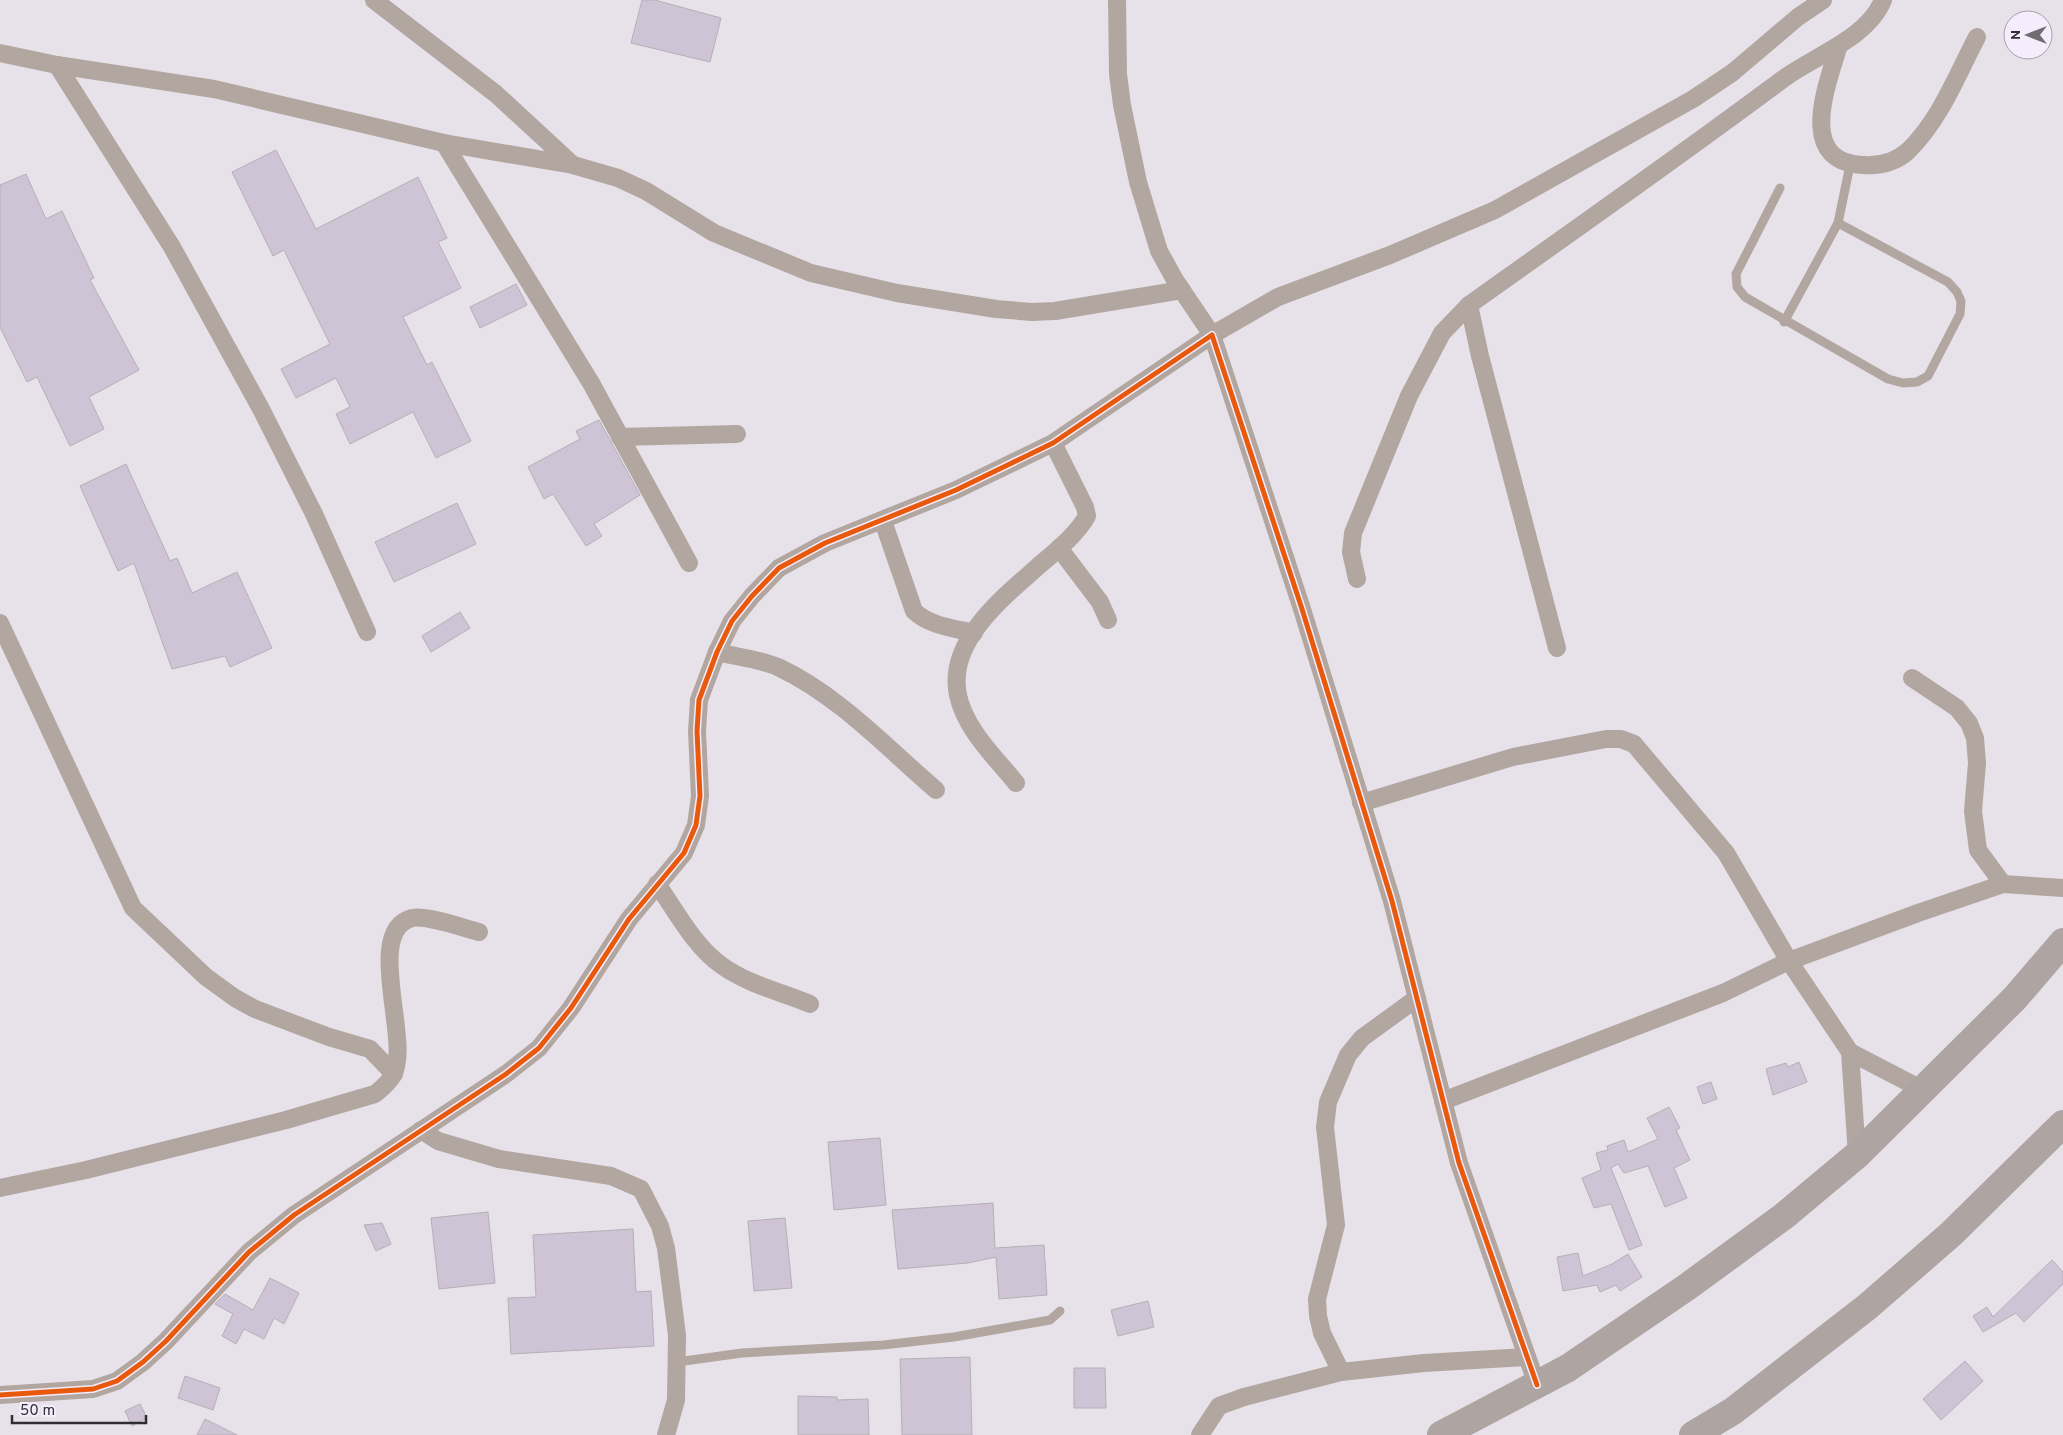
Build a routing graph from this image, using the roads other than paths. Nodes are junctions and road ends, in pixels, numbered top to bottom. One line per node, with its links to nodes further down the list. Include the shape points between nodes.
1 (374, 0): 10 (street, via 496,94)
2 (1117, 0): 14 (street, via 1118,74 1138,182 1159,251)
3 (1823, 0): 17 (street, via 1732,73 1693,99 1495,210 1390,255 1278,297)
4 (1883, 0): 6 (street, via 1878,11)
5 (1977, 37): 11 (street, via 1927,131 1907,152 1894,161 1872,166)
6 (1838, 48): 11 (street, via 1820,107 1820,132 1831,153); 15 (street, via 1786,77)
7 (0, 53): 8 (street)
8 (57, 65): 9 (street, via 214,90); 27 (street, via 172,247 242,374 314,514)
9 (444, 143): 10 (street); 19 (street)
10 (573, 164): 14 (street, via 618,178 646,191 714,233 811,273 897,293 1032,312)
11 (1850, 164): 13 (lane)
12 (1780, 188): 16 (lane, via 1736,274 1737,287 1745,297)
13 (1838, 222): 16 (lane); 16 (lane, via 1948,282 1957,292 1961,301 1960,314 1928,376 1903,384 1888,379)
14 (1182, 290): 17 (street)
15 (1469, 305): 24 (street, via 1442,333 1390,441 1353,533 1352,552); 29 (street)
16 (1784, 322)
17 (1212, 335): 20 (street); 34 (street, via 1302,609)
18 (737, 434): 19 (street)
19 (620, 437): 23 (street)
20 (1053, 443): 21 (street); 22 (street, via 1087,516)
21 (883, 521): 28 (street, via 914,611 932,623); 30 (street, via 825,543 779,568 732,621)
22 (1059, 548): 25 (street, via 1100,602); 28 (street, via 999,600)
23 (689, 563)
24 (1357, 579)
25 (1108, 620)
26 (0, 624): 44 (street, via 133,908 206,976 235,998 329,1037 370,1049)
27 (367, 632)
28 (974, 633): 32 (street, via 960,656 956,674 958,696 981,740)
29 (1557, 648)
30 (717, 652): 33 (street, via 778,667 810,684); 35 (street, via 699,700 700,796 696,825 684,853)
31 (1912, 678): 36 (street, via 1957,708 1969,722 1975,738 1977,763 1973,811 1978,850)
32 (1016, 783)
33 (936, 790)
34 (1361, 804): 40 (street, via 1513,757 1621,739 1634,744 1726,853); 41 (street, via 1392,901)
35 (657, 884): 42 (street, via 704,949 722,966); 48 (street, via 628,919 571,1008 539,1048 506,1074)
36 (2003, 884): 37 (street); 40 (street)
37 (2063, 888)
38 (479, 932): 44 (street, via 412,918 394,932 390,971 398,1057)
39 (2063, 942): 45 (highway, via 2015,998)
40 (1789, 961): 43 (street); 46 (street, via 1723,993)
41 (1417, 998): 46 (street); 54 (street, via 1362,1038 1348,1055 1328,1102 1326,1127 1336,1225 1318,1299 1318,1316 1322,1333)
42 (810, 1004)
43 (1850, 1052): 45 (street); 49 (street)
44 (394, 1074): 50 (street, via 375,1094 295,1118)
45 (1923, 1090): 49 (highway)
46 (1443, 1101): 52 (street, via 1459,1163)
47 (2063, 1124): 60 (highway, via 1951,1234 1867,1307 1733,1411)
48 (421, 1130): 53 (street, via 438,1141 499,1159 611,1176 641,1189 660,1226 666,1248 677,1335); 56 (street, via 294,1215 248,1252 166,1341 117,1381 94,1389)
49 (1857, 1155): 55 (highway, via 1784,1216 1687,1287 1568,1368)
50 (0, 1188)
51 (1060, 1311): 53 (lane, via 1050,1320 954,1337 883,1345 742,1353)
52 (1526, 1357): 54 (street); 55 (street)
53 (677, 1362): 57 (street, via 676,1400)
54 (1341, 1372): 58 (street, via 1219,1406)
55 (1537, 1385): 59 (highway)
56 (0, 1395)
57 (666, 1435)
58 (1200, 1435)
59 (1442, 1435)
60 (1693, 1435)

